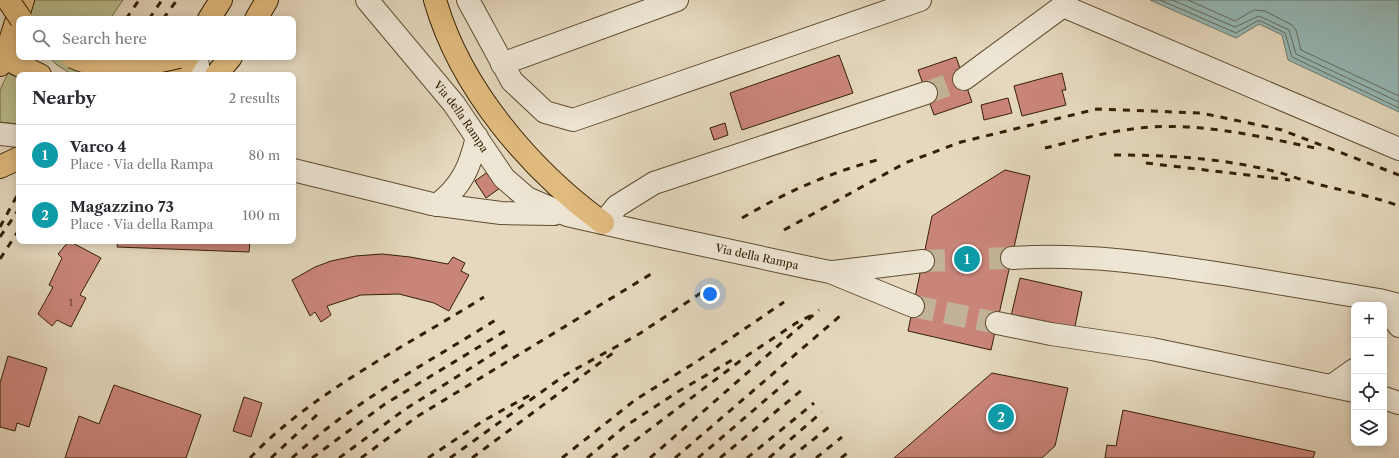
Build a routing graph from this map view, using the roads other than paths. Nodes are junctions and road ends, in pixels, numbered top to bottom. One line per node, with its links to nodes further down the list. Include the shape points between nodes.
1 (8, 0): 11 (main road, bridge)
2 (23, 0): 10 (main road)
3 (220, 0): 12 (main road)
4 (367, 0): 27 (street, Via della Rampa, via 454,104)
5 (435, 0): 34 (main road, via 452,46 478,91 525,154 574,202)
6 (468, 0): 20 (street)
7 (677, 0): 20 (street)
8 (920, 0): 20 (street, via 573,120 545,112 512,81)
9 (1056, 3): 25 (street); 28 (street)
10 (17, 16)
11 (19, 16)
12 (211, 16)
13 (16, 20): 14 (main road)
14 (2, 59): 21 (main road)
15 (79, 60): 16 (main road, bridge, via 91,65 123,68)
16 (164, 60)
17 (186, 60): 22 (main road)
18 (197, 60): 23 (street)
19 (228, 60): 24 (main road)
20 (502, 64)
21 (33, 72)
22 (179, 72)
23 (199, 72)
24 (218, 72)
25 (964, 79)
26 (926, 93): 34 (street, via 654,183 618,206)
27 (477, 137): 32 (street, via 472,159 464,176 451,194); 33 (street, Via della Rampa, via 504,178 527,198)
28 (1399, 149)
29 (16, 159): 30 (main road)
30 (0, 167)
31 (296, 171): 32 (street, Via della Rampa)
32 (437, 205): 33 (street, Via della Rampa, via 501,213)
33 (567, 215): 34 (street, Via della Rampa)
34 (603, 223): 37 (street, Via della Rampa, bridge)
35 (1012, 258): 38 (street, via 1047,255 1098,257 1189,269)
36 (923, 261): 37 (street, Via della Rampa)
37 (820, 270): 39 (street, Via della Rampa)
38 (1374, 302)
39 (913, 306)
40 (1387, 307): 42 (street)
41 (997, 323): 44 (street, via 1152,349)
42 (1399, 326)
43 (1351, 372): 44 (street)
44 (1333, 385): 45 (street)
45 (1351, 390)
46 (1387, 398): 47 (street)
47 (1399, 398)
48 (1387, 399): 49 (street)
49 (1399, 403)

